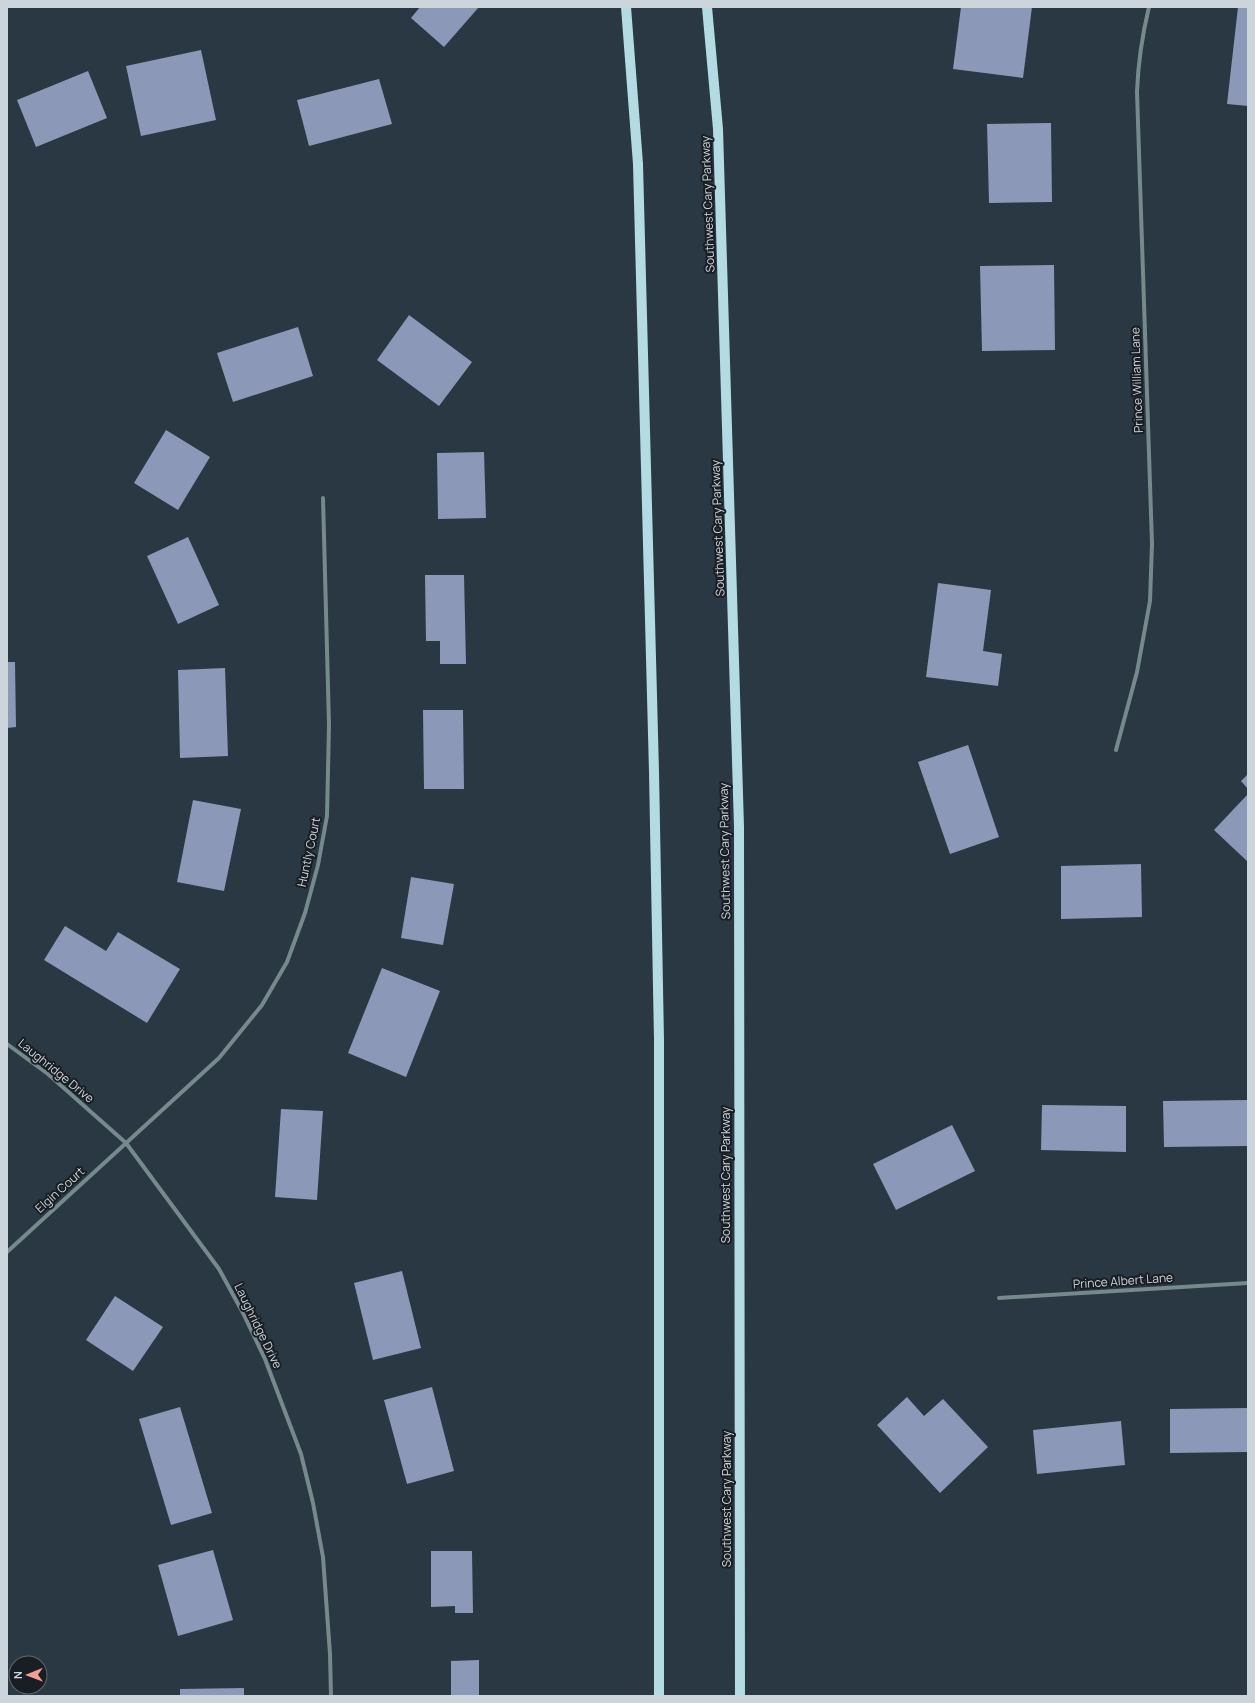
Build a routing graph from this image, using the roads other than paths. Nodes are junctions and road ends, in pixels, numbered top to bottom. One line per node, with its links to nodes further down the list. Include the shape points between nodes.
1 (626, 7): 12 (main road, via 638,164 654,772 659,1040)
2 (707, 7): 13 (main road, Southwest Cary Parkway, via 718,129 739,827)
3 (1149, 7): 5 (street, Prince William Lane, via 1138,63 1137,92 1152,529 1150,601 1136,672)
4 (323, 498): 7 (street, Huntly Court, via 329,725 327,816 318,865 305,913 288,962 262,1005 219,1058)
5 (1116, 750)
6 (7, 1044): 7 (street, Laughridge Drive, via 48,1074)
7 (126, 1143): 8 (street, Elgin Court); 11 (street, Laughridge Drive, via 219,1269 265,1359 301,1454 323,1557 330,1654)
8 (7, 1252)
9 (1248, 1283): 10 (street, Prince Albert Lane)
10 (999, 1298)
11 (330, 1696)
12 (660, 1696)
13 (740, 1696)

